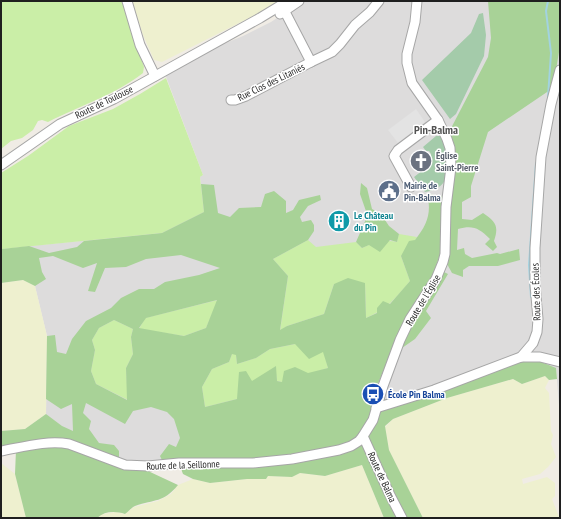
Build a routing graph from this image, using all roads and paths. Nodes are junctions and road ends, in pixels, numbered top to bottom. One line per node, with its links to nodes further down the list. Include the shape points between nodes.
1 (127, 1): 8 (street, via 142,50)
2 (299, 1): 5 (street, Route de Toulouse)
3 (379, 1): 6 (street, Rue Clos des Litaniés, via 332,52)
4 (417, 1): 10 (street, Route de l'Église, via 407,54 408,69 412,83)
5 (285, 6): 6 (street, Rue Clos des Litaniés); 8 (street, Route de Toulouse)
6 (311, 62): 9 (street, Rue Clos des Litaniés, via 246,96)
7 (560, 70): 13 (street, Route des Écoles, via 541,156 535,248 538,319)
8 (155, 76): 11 (street, Route de Toulouse, via 114,99 60,124)
9 (231, 100)
10 (438, 120): 12 (street, via 398,150 394,156); 17 (street, Route de l'Église, via 447,139 451,160 443,262 436,279 410,319 400,340)
11 (1, 165)
12 (410, 187)
13 (533, 343): 14 (street, Route des Écoles); 15 (street)
14 (521, 357): 15 (street); 17 (street, Route des Écoles, via 434,390)
15 (540, 357): 16 (street)
16 (560, 362)
17 (376, 408): 18 (street, Route de l'Église)
18 (364, 436): 19 (street, Route de la Seillonne, via 351,446 339,450 253,463 134,466 117,463 69,444 52,442); 20 (street, Route de Balma)
19 (1, 451)
20 (402, 518)

